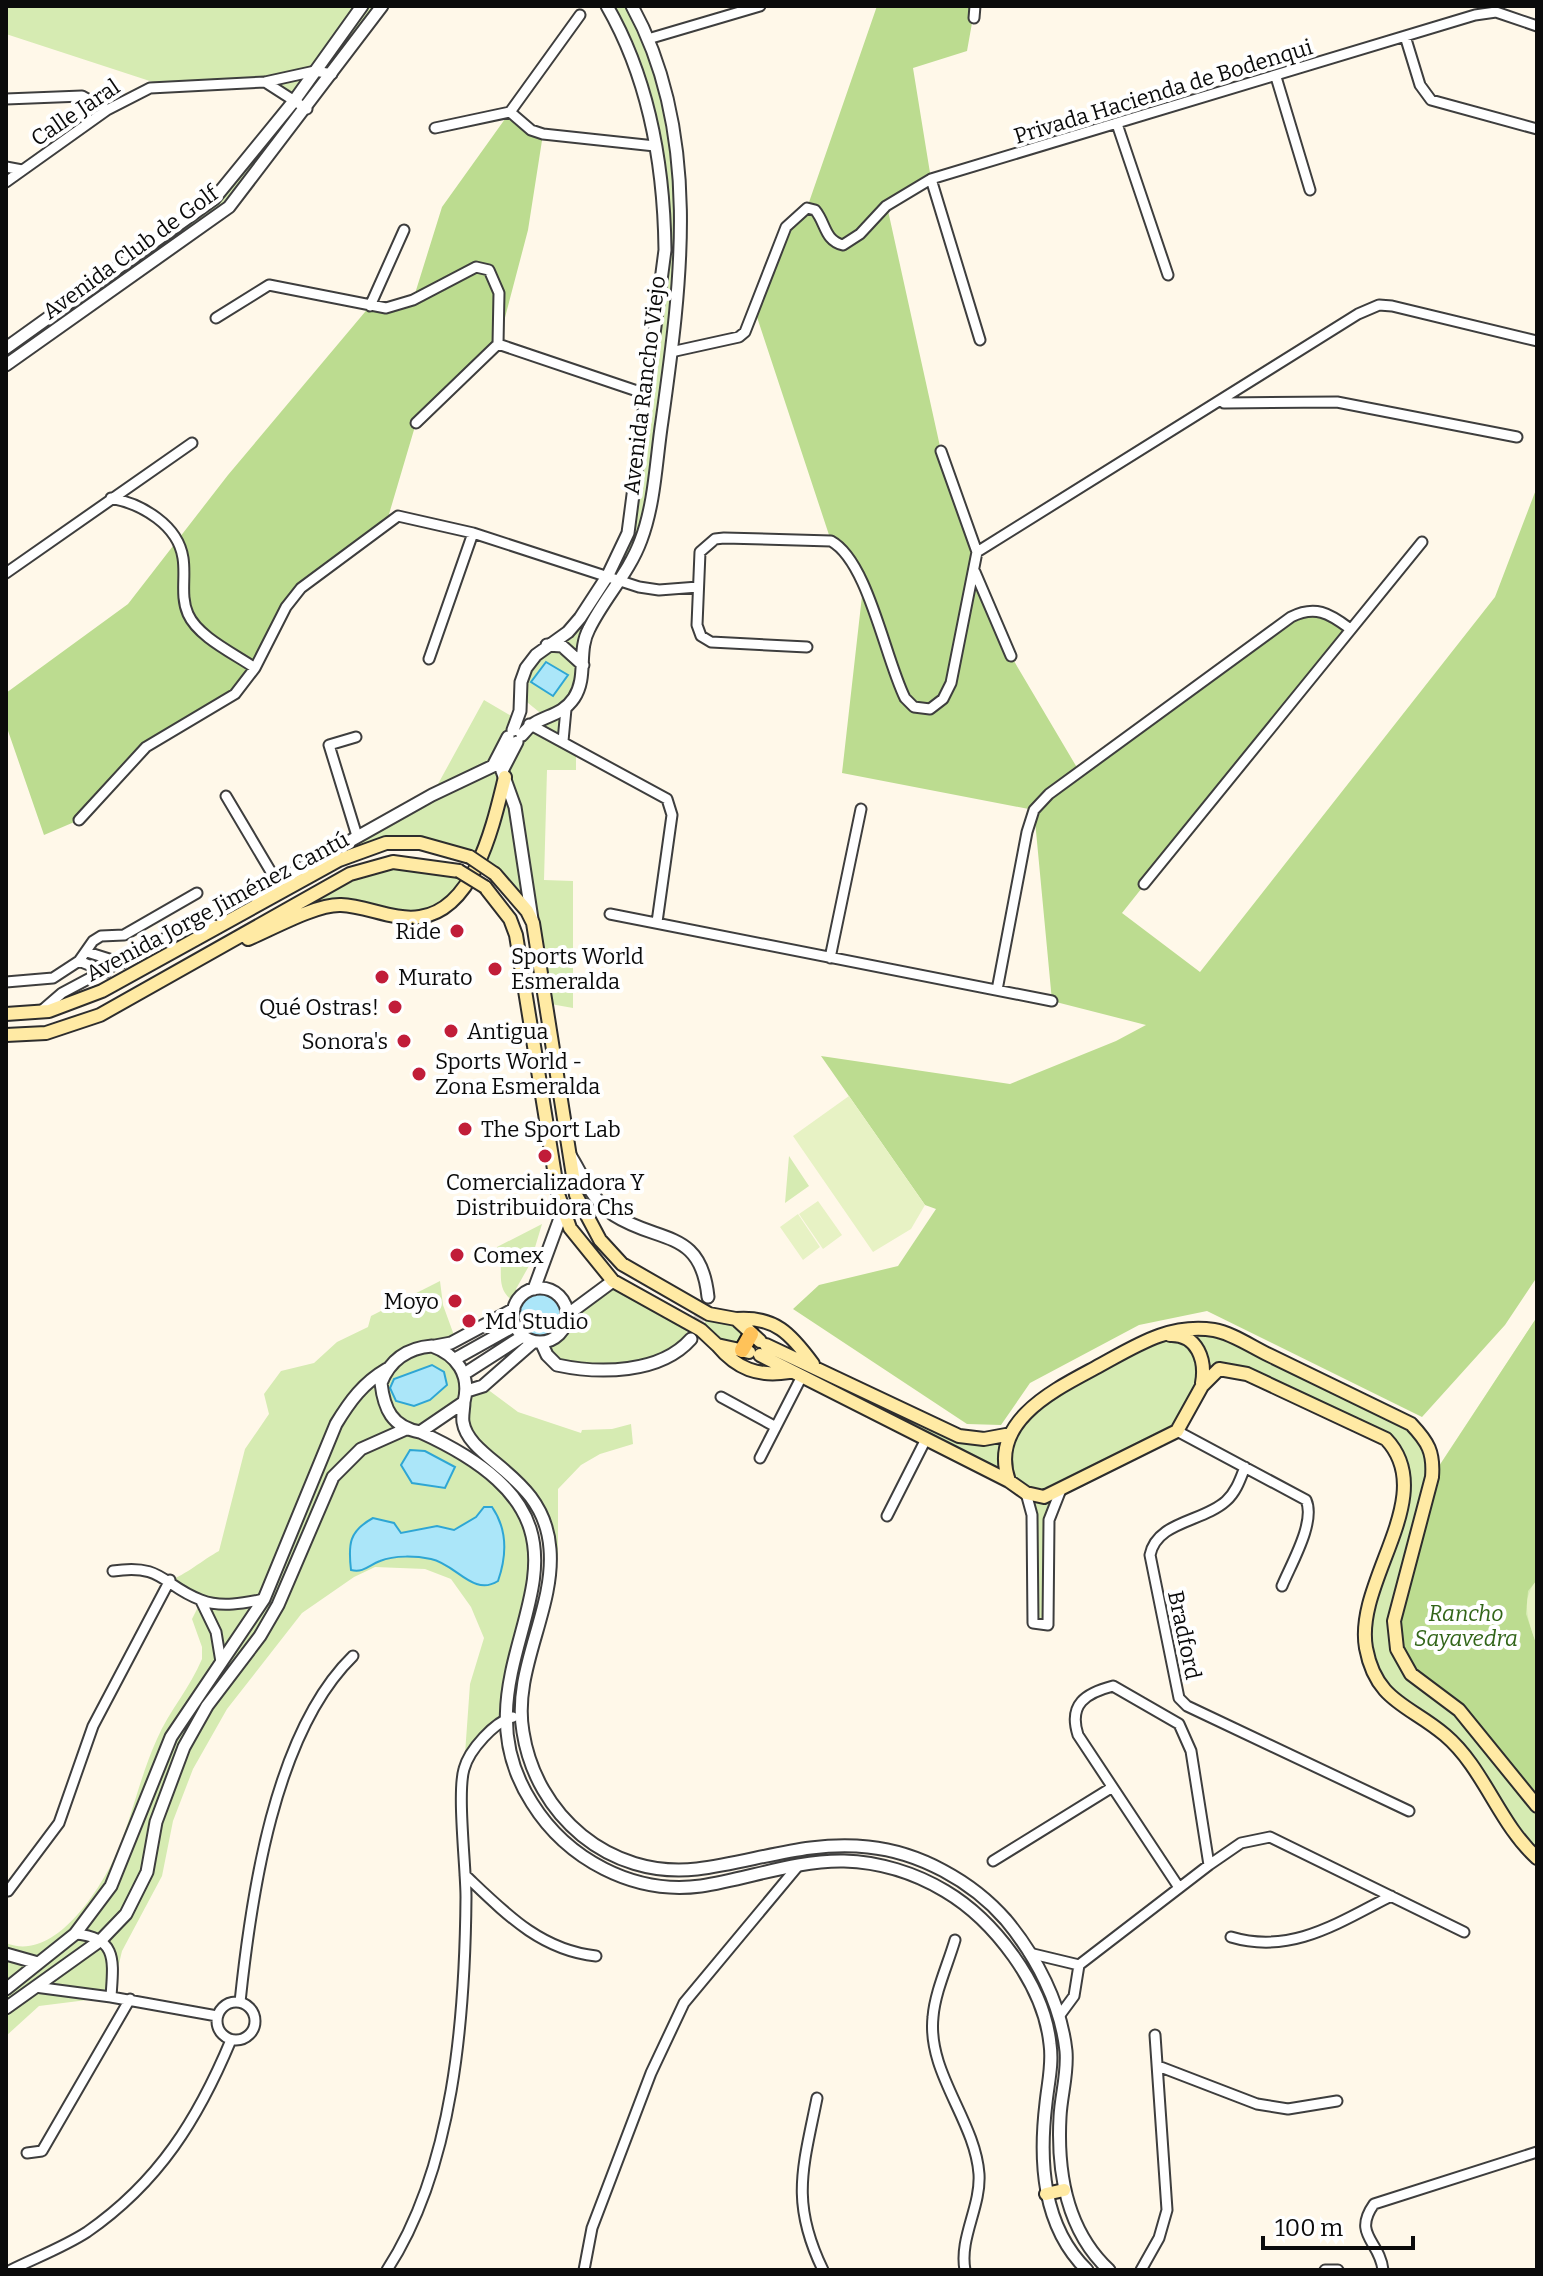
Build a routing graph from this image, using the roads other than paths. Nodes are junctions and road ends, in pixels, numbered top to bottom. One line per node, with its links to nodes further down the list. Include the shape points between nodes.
1 (362, 6): 14 (street, Avenida Club de Golf)
2 (382, 6): 15 (street, Avenida Club de Golf)
3 (607, 6): 11 (street, Avenida Rancho Viejo)
4 (632, 6): 9 (street, Avenida Rancho Viejo)
5 (975, 6): 8 (street)
6 (755, 7): 13 (street)
7 (580, 15): 22 (street)
8 (974, 18)
9 (641, 21): 11 (street, via 626,22); 13 (street, Avenida Rancho Viejo)
10 (1537, 26): 12 (street, Privada Hacienda de Bodenqui, via 1485,12)
11 (622, 32): 26 (street, Avenida Rancho Viejo)
12 (1405, 36): 16 (street, Privada Hacienda de Bodenqui); 25 (street, via 1420,85 1431,100)
13 (648, 39): 37 (street, Avenida Rancho Viejo, via 679,164 681,231)
14 (315, 71): 15 (street, Calle Jaral); 17 (street, Calle Jaral); 19 (street, Avenida Club de Golf)
15 (332, 74): 20 (street, Avenida Club de Golf)
16 (1276, 77): 23 (street, Privada Hacienda de Bodenqui); 31 (street, Privada Hacienda de Bodenqui)
17 (265, 82): 19 (street); 21 (street, Calle Jaral, via 162,85)
18 (6, 99): 21 (street, via 82,96)
19 (294, 101): 20 (street); 41 (street, Avenida Club de Golf, via 203,209)
20 (307, 109): 43 (street, Avenida Club de Golf, via 229,207)
21 (107, 110): 28 (street, Calle Jaral)
22 (510, 112): 24 (street); 26 (street, via 543,134)
23 (1117, 124): 29 (street, Privada Hacienda de Bodenqui); 33 (street, Privada Hacienda de Bodenqui)
24 (435, 128)
25 (1537, 129)
26 (655, 146): 36 (street, Avenida Rancho Viejo, via 665,210)
27 (6, 167): 28 (street)
28 (22, 170): 30 (street, Calle Jaral)
29 (931, 179): 38 (street); 42 (street, Privada Hacienda de Bodenqui, via 886,206 843,245 833,242 823,219 807,208 786,227 745,332)
30 (6, 182)
31 (1310, 190)
32 (404, 230): 34 (street)
33 (1168, 275)
34 (370, 306): 35 (street, via 269,285); 40 (street, via 400,306 465,270 489,270 499,293)
35 (216, 318)
36 (656, 322): 37 (street); 44 (street, Avenida Rancho Viejo)
37 (674, 323): 42 (street, Avenida Rancho Viejo)
38 (980, 340)
39 (1537, 341): 45 (street, via 1379,305)
40 (498, 344): 44 (street); 48 (street)
41 (6, 348)
42 (671, 352): 47 (street, Avenida Rancho Viejo)
43 (6, 365)
44 (646, 394): 46 (street, Avenida Rancho Viejo)
45 (1220, 403): 49 (street, via 1337,402); 55 (street)
46 (644, 414): 47 (street); 58 (street, Avenida Rancho Viejo, via 628,533)
47 (662, 415): 59 (street, Avenida Rancho Viejo, via 646,526)
48 (416, 423)
49 (1517, 437)
50 (192, 443): 52 (street)
51 (941, 451): 55 (street)
52 (111, 498): 57 (street); 67 (street, via 136,506 172,532 183,558 188,614 202,631)
53 (473, 533): 58 (street); 65 (street); 67 (street, via 408,516 387,521 301,588)
54 (1422, 542): 61 (street)
55 (977, 552): 56 (street)
56 (975, 572): 60 (street, via 951,683 930,709 914,707 905,698 851,558 831,541 715,539 700,552); 64 (street)
57 (6, 573)
58 (608, 575): 59 (street); 62 (street, Avenida Rancho Viejo, via 574,625)
59 (621, 580): 60 (street, via 659,590); 66 (street, Avenida Rancho Viejo, via 589,628)
60 (698, 587): 63 (street, via 697,625 711,642)
61 (1349, 628): 80 (street); 94 (street, via 1316,610 1291,617 1049,794 1034,810 1027,832)
62 (547, 645): 66 (street, via 562,646); 68 (street, Avenida Rancho Viejo, via 526,668)
63 (807, 647)
64 (1011, 656)
65 (429, 659)
66 (583, 665): 69 (street, Avenida Rancho Viejo, via 581,682)
67 (255, 668): 77 (street, via 235,694 146,747)
68 (522, 698): 70 (street); 71 (street, Avenida Rancho Viejo)
69 (566, 709): 70 (street); 73 (street)
70 (545, 716): 71 (street)
71 (518, 734): 73 (street); 74 (street, Avenida Rancho Viejo)
72 (356, 737): 78 (street, via 329,745)
73 (563, 741): 84 (street, via 671,806)
74 (500, 771): 78 (street); 85 (street, via 515,807); 88 (main road, via 486,849 462,891 445,907 418,918 328,907)
75 (226, 796): 79 (street)
76 (861, 809): 89 (street)
77 (79, 820)
78 (357, 836): 79 (street)
79 (277, 882): 82 (street)
80 (1144, 884)
81 (197, 893): 87 (street, via 124,935 101,936)
82 (256, 903): 85 (main road, Avenida Jorge Jiménez Cantú, bridge, via 339,860 386,843 420,843 470,857 495,874); 86 (main road, Avenida Jorge Jiménez Cantú)
83 (610, 914): 84 (street)
84 (657, 922): 89 (street)
85 (533, 923): 99 (main road, Avenida Jorge Jiménez Cantú)
86 (217, 926): 91 (street, via 199,920); 96 (main road, Avenida Jorge Jiménez Cantú, via 102,991)
87 (87, 952): 90 (street); 91 (street)
88 (204, 956): 98 (main road, Avenida Jorge Jiménez Cantú, via 100,1015 46,1033); 100 (main road, Avenida Jorge Jiménez Cantú, bridge, via 323,887 374,866 393,862 459,871 485,887 516,935)
89 (830, 958): 94 (street)
90 (79, 961): 92 (street); 93 (street, via 53,978)
91 (122, 963): 92 (street)
92 (106, 972): 96 (street, via 62,993)
93 (6, 982)
94 (997, 990): 95 (street)
95 (1052, 1001)
96 (40, 1012): 97 (main road, Avenida Jorge Jiménez Cantú)
97 (6, 1014)
98 (6, 1035)
99 (570, 1154): 103 (street, via 611,1214 668,1235 696,1256 706,1275); 105 (main road, Avenida Jorge Jiménez Cantú, via 576,1195 600,1240 635,1273)
100 (563, 1210): 101 (main road, Avenida Jorge Jiménez Cantú, via 587,1253); 102 (street)
101 (613, 1281): 106 (street); 109 (main road, Avenida Jorge Jiménez Cantú)
102 (534, 1289): 104 (street, via 518,1299); 106 (street, via 559,1295)
103 (708, 1297)
104 (514, 1309): 108 (street); 114 (street, via 451,1343)
105 (709, 1314): 107 (main road, Avenida Jorge Jiménez Cantú); 109 (main road)
106 (567, 1315): 112 (street, via 561,1334)
107 (736, 1319): 115 (main road); 117 (main road, Avenida Jorge Jiménez Cantú, via 772,1321)
108 (514, 1326): 112 (street); 116 (street)
109 (701, 1330): 113 (main road, Avenida Jorge Jiménez Cantú)
110 (1154, 1336): 121 (main road, via 1190,1340 1205,1367); 128 (main road, via 1045,1395); 146 (main road, via 1193,1327 1219,1330 1411,1424 1427,1440 1432,1477 1394,1621 1397,1649 1411,1674 1459,1710)
111 (691, 1339): 112 (street, via 667,1358 636,1367 557,1365)
112 (532, 1340): 119 (street, via 504,1348); 122 (street)
113 (717, 1345): 115 (main road); 120 (main road, Avenida Jorge Jiménez Cantú, via 749,1371)
114 (432, 1346): 116 (street); 118 (street, via 407,1352)
115 (757, 1347): 117 (main road); 120 (main road)
116 (459, 1357): 119 (street)
117 (813, 1364): 128 (main road, via 959,1436)
118 (387, 1369): 125 (street, via 381,1383 386,1410); 139 (street, via 369,1379 336,1424)
119 (468, 1372): 122 (street)
120 (795, 1375): 124 (street); 129 (main road)
121 (1202, 1386): 126 (main road); 148 (main road, via 1219,1369 1247,1374 1386,1439 1399,1454 1406,1486 1364,1629 1371,1666 1397,1704 1446,1735)
122 (465, 1397): 127 (street); 143 (street, via 463,1423 470,1438 535,1497 548,1527 548,1584)
123 (721, 1397): 124 (street)
124 (776, 1427): 130 (street)
125 (406, 1429): 127 (street); 159 (street, via 361,1449 333,1477 278,1605 184,1747 156,1822 138,1893)
126 (1177, 1431): 131 (street); 133 (main road)
127 (420, 1432): 144 (street, via 491,1472 520,1503 534,1531 532,1590)
128 (1011, 1434): 132 (main road, via 1004,1466)
129 (926, 1439): 132 (main road); 135 (street)
130 (760, 1458)
131 (1245, 1467): 138 (street, via 1301,1494 1310,1508); 147 (street, Bradford, via 1226,1501 1153,1543 1150,1555 1179,1698)
132 (1009, 1481): 134 (main road)
133 (1060, 1492): 134 (main road, via 1044,1497); 134 (street, via 1049,1520 1048,1625 1033,1623 1032,1515)
134 (1026, 1493)
135 (887, 1516)
136 (113, 1571): 137 (street, via 134,1568)
137 (170, 1580): 140 (street); 154 (street, via 93,1726 59,1823)
138 (1282, 1586)
139 (264, 1599): 140 (street, via 235,1605); 142 (street)
140 (201, 1601): 142 (street, via 216,1632)
141 (353, 1656): 170 (street, via 327,1687 282,1785 249,1915)
142 (221, 1662): 157 (street, via 171,1737 123,1861)
143 (520, 1715): 144 (street); 161 (street, via 529,1763 540,1788 571,1829 599,1850 660,1868 696,1869 828,1846 905,1855 987,1901)
144 (504, 1719): 151 (street, via 516,1773 530,1801 566,1844 601,1868 633,1880 699,1886); 152 (street, via 464,1768)
145 (1111, 1788): 149 (street); 150 (street, via 1074,1722 1075,1708 1088,1693 1113,1686 1179,1724 1191,1751); 153 (street)
146 (1537, 1806)
147 (1409, 1811)
148 (1537, 1858)
149 (993, 1861)
150 (1209, 1865): 153 (street); 155 (street, via 1241,1843 1270,1837)
151 (798, 1866): 182 (street, via 844,1861 911,1874 953,1896 997,1933 1045,2016 1051,2045 1041,2156); 185 (street, via 684,2003 651,2073 592,2228)
152 (465, 1875): 163 (street, via 541,1941); 184 (street, via 457,2054 428,2181)
153 (1178, 1886): 165 (street)
154 (8, 1891)
155 (1391, 1896): 156 (street); 158 (street, via 1278,1945)
156 (1464, 1932)
157 (75, 1934): 159 (street); 164 (street)
158 (1231, 1937)
159 (101, 1940): 167 (street); 168 (street, via 110,1949 113,1965)
160 (955, 1940): 187 (street, via 932,2018 942,2072 979,2171)
161 (1029, 1953): 165 (street); 172 (street)
162 (6, 1954): 164 (street)
163 (596, 1956)
164 (38, 1963): 166 (street)
165 (1079, 1965): 172 (street, via 1074,1996)
166 (8, 1985): 167 (street)
167 (32, 1987): 168 (street); 171 (street)
168 (111, 1997): 169 (street)
169 (130, 1999): 173 (street); 180 (street, via 50,2142 42,2151)
170 (240, 2002): 173 (street, via 226,2004); 175 (street, via 255,2019 243,2039)
171 (6, 2008)
172 (1060, 2015): 181 (street, via 1066,2052 1059,2160)
173 (217, 2016): 175 (street, via 217,2026)
174 (1155, 2035): 176 (street)
175 (231, 2040): 183 (street, via 206,2101 149,2181 86,2233)
176 (1158, 2066): 178 (street, via 1257,2104 1288,2109); 190 (street, via 1167,2210)
177 (817, 2098): 186 (street, via 800,2200)
178 (1337, 2101)
179 (1537, 2152): 193 (street, via 1374,2204 1364,2228)
180 (27, 2153)
181 (1064, 2190): 182 (main road); 189 (street, via 1075,2223)
182 (1046, 2194): 188 (street, via 1060,2231)
183 (11, 2270)
184 (387, 2270)
185 (584, 2270)
186 (823, 2270)
187 (965, 2270)
188 (1087, 2270)
189 (1109, 2270)
190 (1141, 2270)
191 (1325, 2270): 192 (street)
192 (1338, 2270)
193 (1383, 2270)

